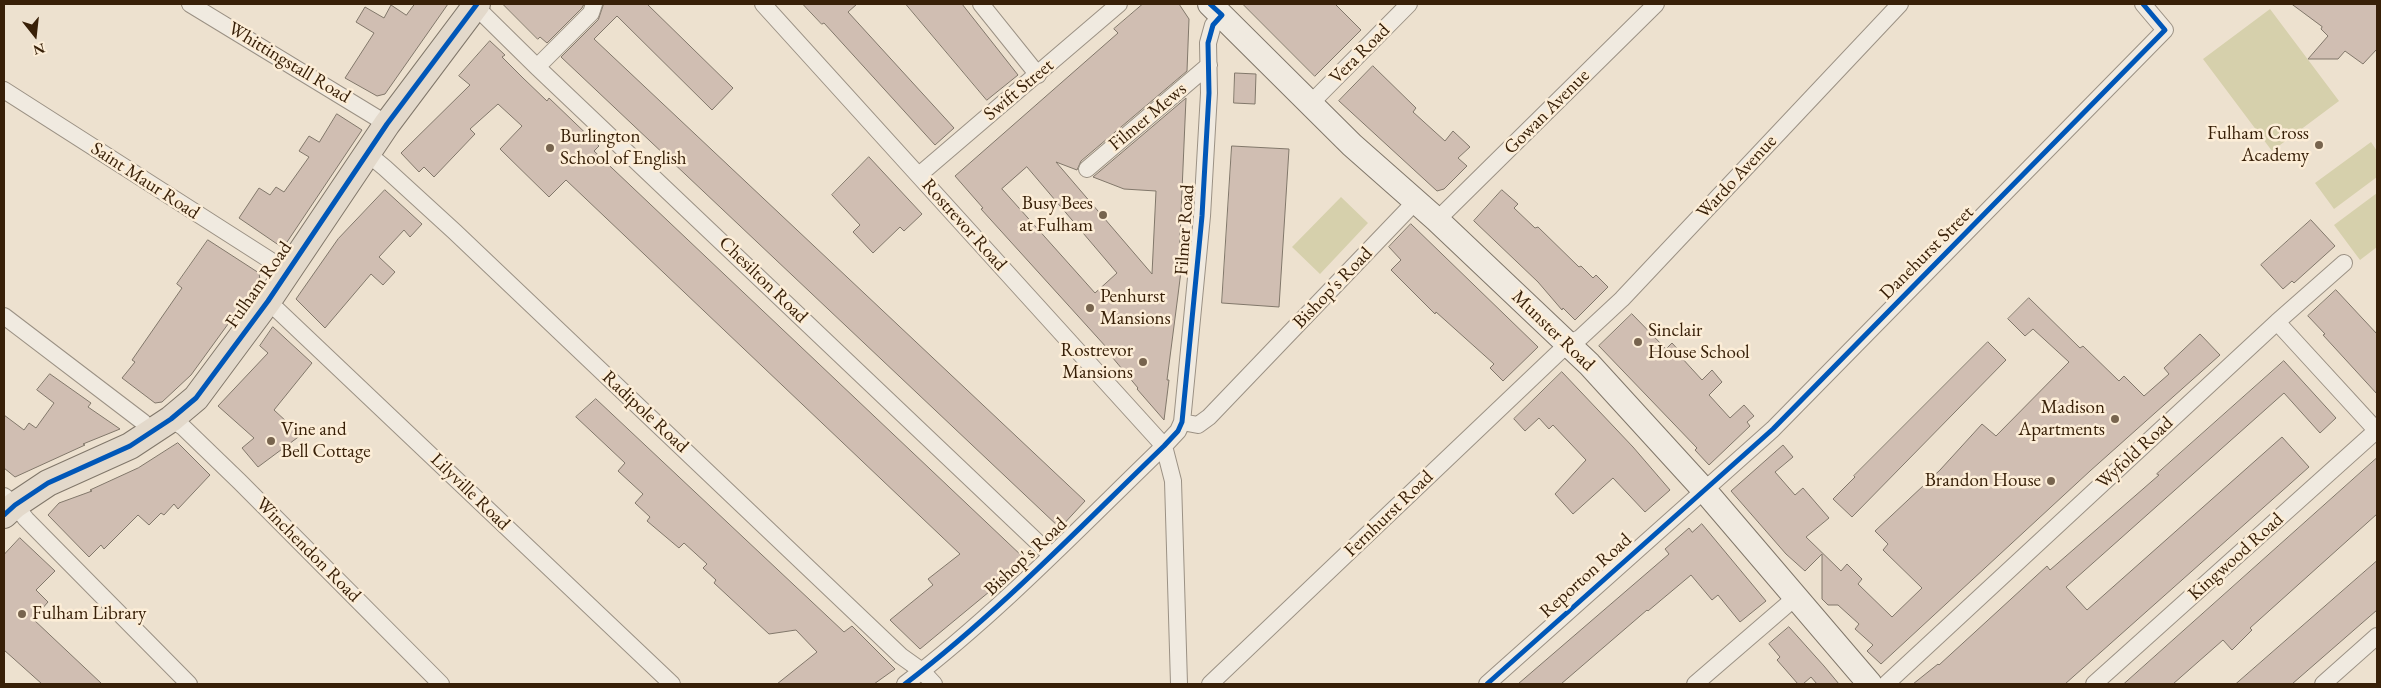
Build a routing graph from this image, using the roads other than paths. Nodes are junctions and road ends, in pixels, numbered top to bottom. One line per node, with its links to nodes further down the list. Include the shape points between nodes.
1 (190, 4): 17 (street, Whittingstall Road)
2 (594, 4): 13 (street, via 591,13)
3 (763, 4): 20 (street, Rostrevor Road)
4 (981, 4): 14 (street)
5 (1118, 4): 14 (street, Swift Street)
6 (1409, 4): 16 (street, Vera Road)
7 (1656, 4): 22 (street, Gowan Avenue)
8 (1900, 4): 28 (street, Wardo Avenue, via 1622,299 1580,338)
9 (2143, 4): 33 (street, Danehurst Street, via 2166,30 1780,422)
10 (475, 5): 13 (street, Chesilton Road); 17 (main road, Fulham Road)
11 (1216, 9): 12 (street, Filmer Road, via 1209,34); 16 (street, Munster Road)
12 (1209, 65): 19 (street, Filmer Mews); 29 (street, Filmer Road, via 1202,216)
13 (537, 67): 35 (street, Chesilton Road)
14 (1038, 74): 20 (street, Swift Street)
15 (4, 90): 24 (street, Saint Maur Road)
16 (1311, 103): 21 (street, Munster Road)
17 (387, 124): 18 (main road, Fulham Road)
18 (367, 153): 24 (main road, Fulham Road); 38 (street, Radipole Road, via 455,232 894,649)
19 (1087, 169)
20 (919, 175): 32 (street, Rostrevor Road)
21 (1415, 202): 22 (street, Munster Road); 29 (street, Bishop's Road, via 1209,417 1198,424)
22 (1437, 220): 28 (street, Munster Road)
23 (2344, 263): 27 (street, Wyfold Road)
24 (287, 271): 25 (main road, Fulham Road)
25 (268, 300): 30 (main road, Fulham Road, via 196,398); 41 (street, Lilyville Road)
26 (4, 316): 30 (street, Winchendon Road, via 143,422)
27 (2277, 322): 31 (street); 49 (street, Wyfold Road)
28 (1568, 344): 33 (street, Munster Road); 45 (street, Fernhurst Road)
29 (1182, 422): 32 (street, Filmer Road)
30 (162, 426): 34 (main road, Fulham Road, via 130,446); 40 (street, Winchendon Road, via 183,427)
31 (2377, 430): 50 (street, Kingwood Road)
32 (1164, 446): 35 (street, Bishop's Road); 44 (street, via 1173,481)
33 (1705, 491): 36 (street, Munster Road); 46 (street, Reporton Road)
34 (7, 505): 39 (street, via 26,519)
35 (1051, 554): 38 (street, Bishop's Road)
36 (1796, 597): 47 (street); 48 (street, Munster Road)
37 (2377, 636): 51 (street)
38 (922, 671): 42 (street, Bishop's Road); 43 (street, Radipole Road)
39 (189, 684)
40 (441, 684)
41 (672, 684)
42 (905, 684)
43 (934, 684)
44 (1179, 684)
45 (1210, 684)
46 (1487, 684)
47 (1695, 684)
48 (1870, 684)
49 (1886, 684)
50 (2094, 684)
51 (2323, 684)

